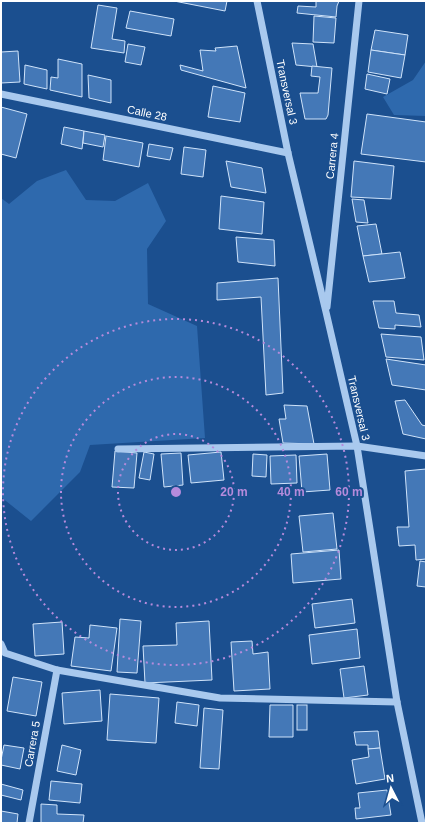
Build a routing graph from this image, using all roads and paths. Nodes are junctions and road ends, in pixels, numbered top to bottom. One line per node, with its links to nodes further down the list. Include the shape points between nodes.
1 (257, 1): 4 (street, Transversal 3)
2 (359, 1): 5 (street, Carrera 4)
3 (1, 94): 4 (street, Calle 28)
4 (288, 153): 5 (street, Transversal 3)
5 (326, 312): 6 (street, Transversal 3)
6 (357, 446): 7 (street); 8 (street); 11 (street, Transversal 3)
7 (118, 449)
8 (426, 456)
9 (1, 644): 10 (street, via 6,653)
10 (57, 670): 11 (street, via 220,698); 12 (street, Carrera 5)
11 (397, 702): 13 (street, Transversal 3)
12 (29, 823)
13 (422, 823)

